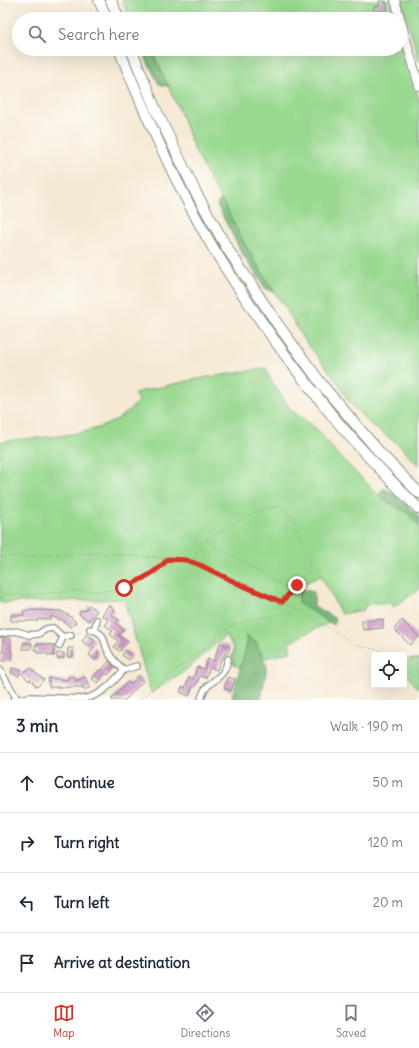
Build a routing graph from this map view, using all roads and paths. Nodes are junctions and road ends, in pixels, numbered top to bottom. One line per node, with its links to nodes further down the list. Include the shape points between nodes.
1 (99, 0): 4 (highway)
2 (111, 0): 5 (highway)
3 (395, 0): 6 (street)
4 (104, 12)
5 (116, 12)
6 (398, 12)
7 (407, 43): 10 (street)
8 (122, 56): 12 (highway, via 168,162 212,245 249,303 331,415)
9 (134, 56): 11 (highway, via 155,108 196,193 227,248 276,322 323,386 380,453)
10 (419, 86)
11 (419, 493)
12 (419, 509)
13 (206, 540): 16 (path, via 200,543); 17 (path); 17 (path, via 265,508 282,506 291,516 310,565 307,574)
14 (0, 557): 15 (path, via 101,554)
15 (168, 559): 16 (path); 18 (path, via 148,576 124,588 33,594)
16 (193, 563): 19 (path)
17 (292, 591): 19 (path)
18 (0, 593)
19 (282, 602): 20 (path)
20 (300, 610): 23 (path, via 233,624); 28 (path, via 355,644)
21 (97, 620): 22 (street)
22 (92, 629): 25 (path); 34 (street, via 104,637 110,655)
23 (226, 630): 31 (path, via 236,643 232,658); 36 (path)
24 (0, 634): 26 (street, via 16,631 29,636 53,628)
25 (71, 635): 26 (street)
26 (63, 637): 27 (street)
27 (59, 646)
28 (383, 652)
29 (419, 656): 30 (path)
30 (407, 658)
31 (228, 659): 37 (street, via 227,667 220,677 207,686)
32 (137, 666): 34 (street)
33 (0, 670): 35 (street)
34 (124, 670): 35 (street, via 110,686 91,698)
35 (15, 699)
36 (138, 700)
37 (201, 700)

